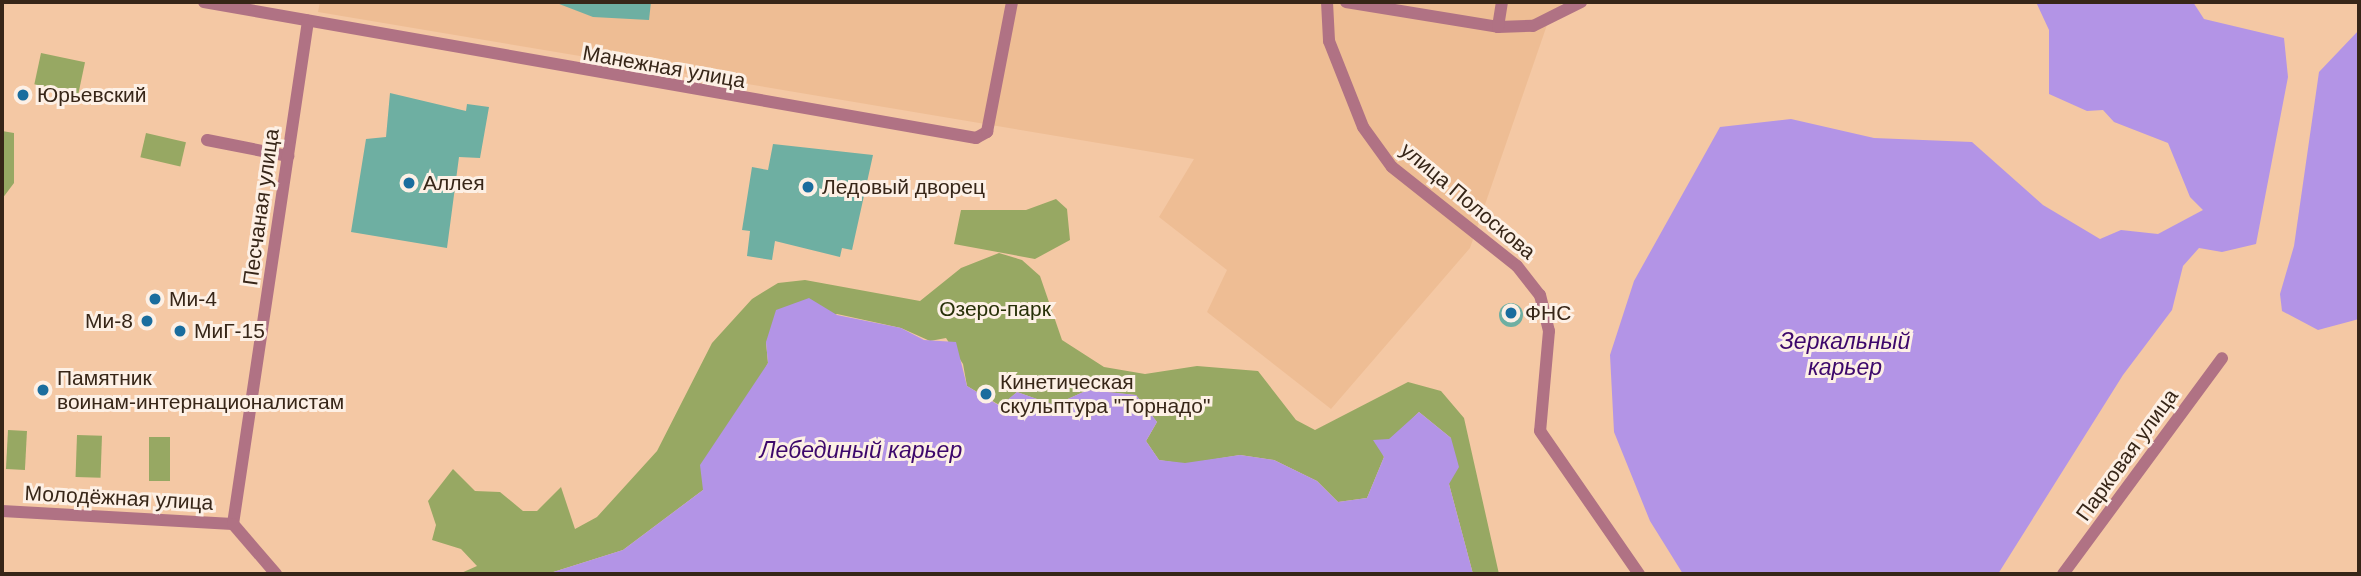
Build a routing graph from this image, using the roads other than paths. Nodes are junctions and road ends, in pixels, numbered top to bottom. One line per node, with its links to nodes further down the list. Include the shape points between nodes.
1 (204, 2): 7 (street, Манежная улица)
2 (1012, 2): 7 (street, Манежная улица, via 987,132 976,138)
3 (1327, 2): 15 (street, улица Полоскова, via 1327,33 1363,127 1392,167 1517,266 1540,295 1549,331 1540,431)
4 (1346, 2): 8 (street)
5 (1502, 2): 8 (street)
6 (1581, 2): 8 (street, via 1533,26)
7 (308, 21): 10 (street, Песчаная улица)
8 (1498, 27)
9 (207, 139): 10 (street)
10 (288, 156): 13 (street, Песчаная улица)
11 (2222, 358): 16 (street, Парковая улица)
12 (2, 512): 13 (street, Молодёжная улица)
13 (233, 524): 14 (street)
14 (276, 574)
15 (1639, 574)
16 (2063, 574)

